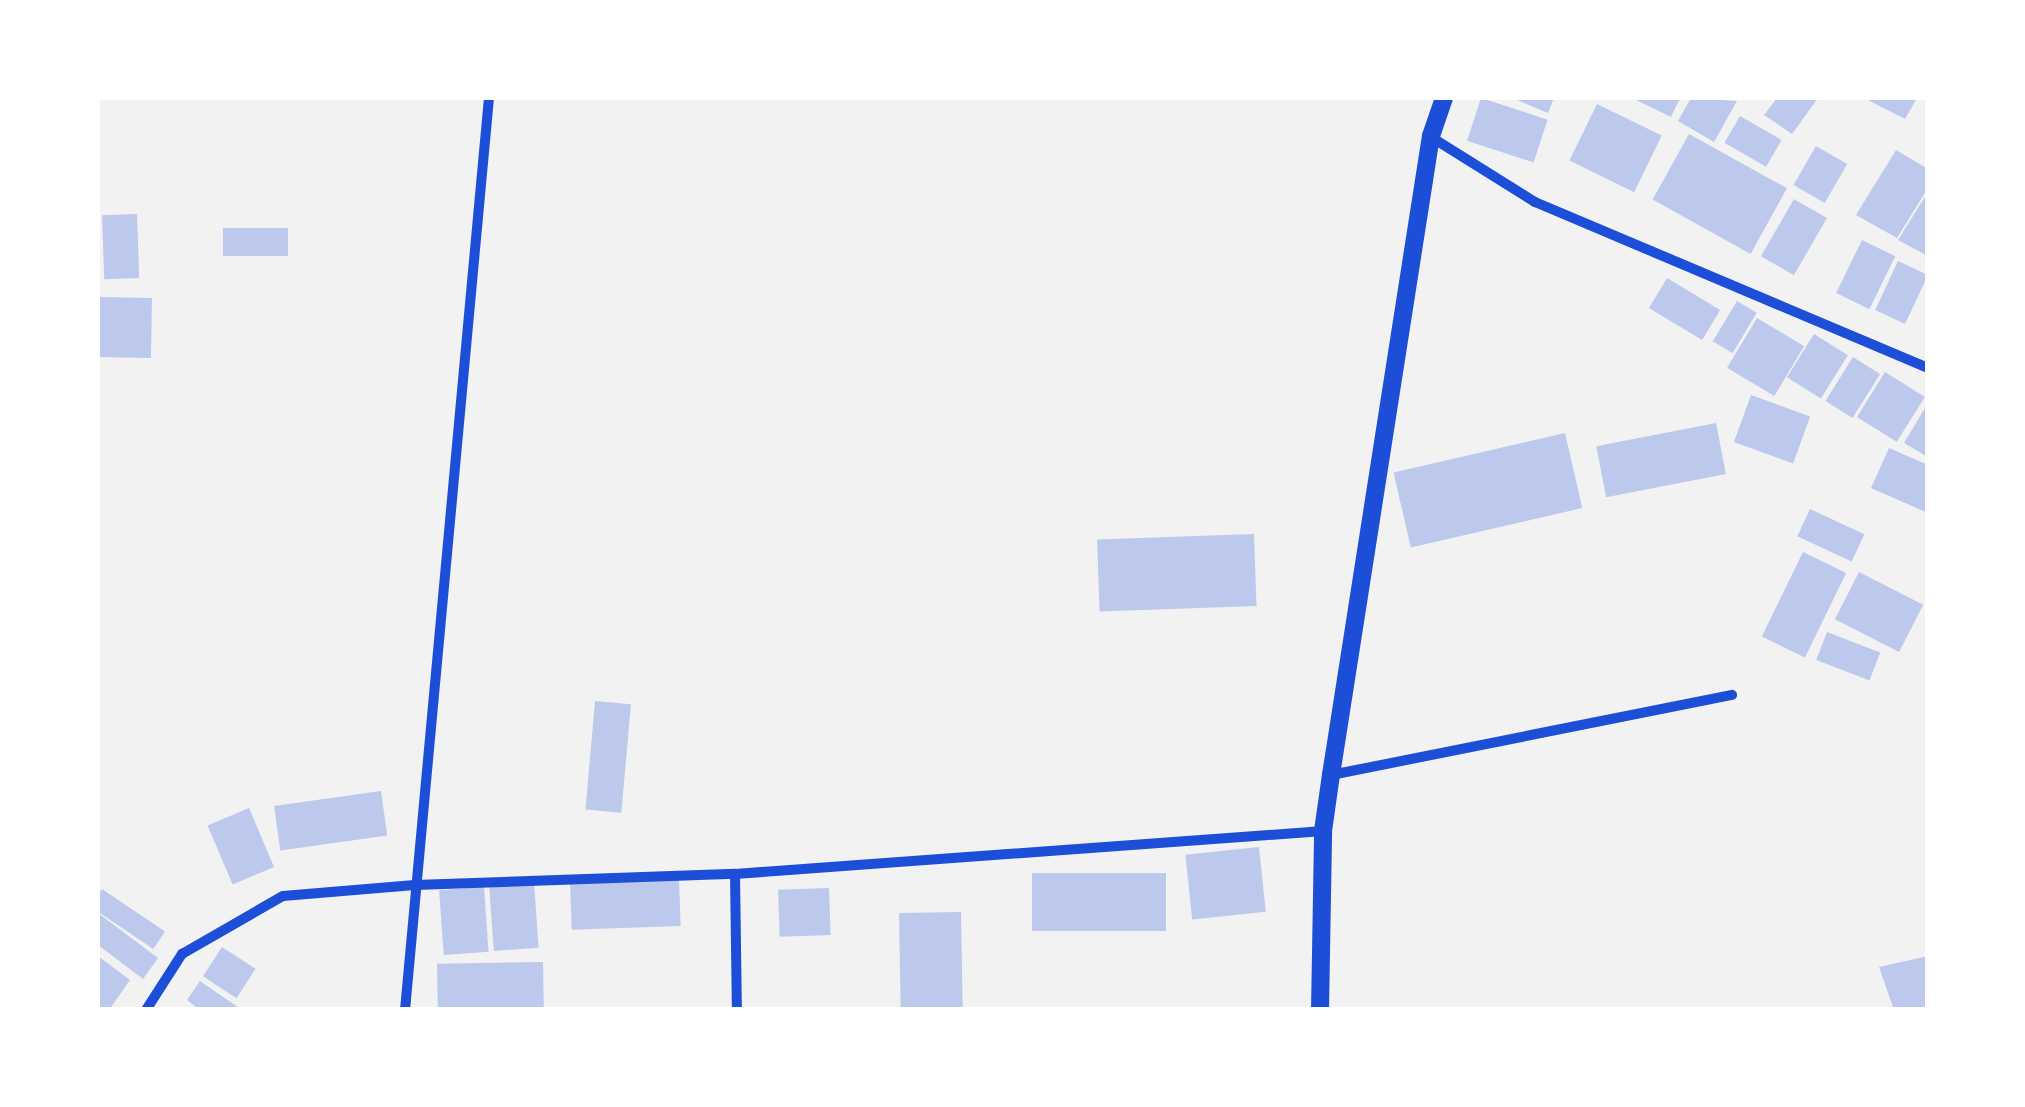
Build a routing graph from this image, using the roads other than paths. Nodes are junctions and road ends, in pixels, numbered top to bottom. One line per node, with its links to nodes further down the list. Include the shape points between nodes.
1 (490, 98): 9 (street)
2 (1444, 98): 3 (street)
3 (1430, 136): 4 (street, via 1534,202); 6 (street)
4 (1928, 368)
5 (1732, 695): 6 (street)
6 (1330, 775): 7 (street)
7 (1323, 831): 8 (street); 13 (street)
8 (735, 874): 9 (street); 12 (street)
9 (416, 885): 10 (street, via 284,896 182,954); 11 (street)
10 (146, 1010)
11 (406, 1010)
12 (737, 1010)
13 (1320, 1010)

